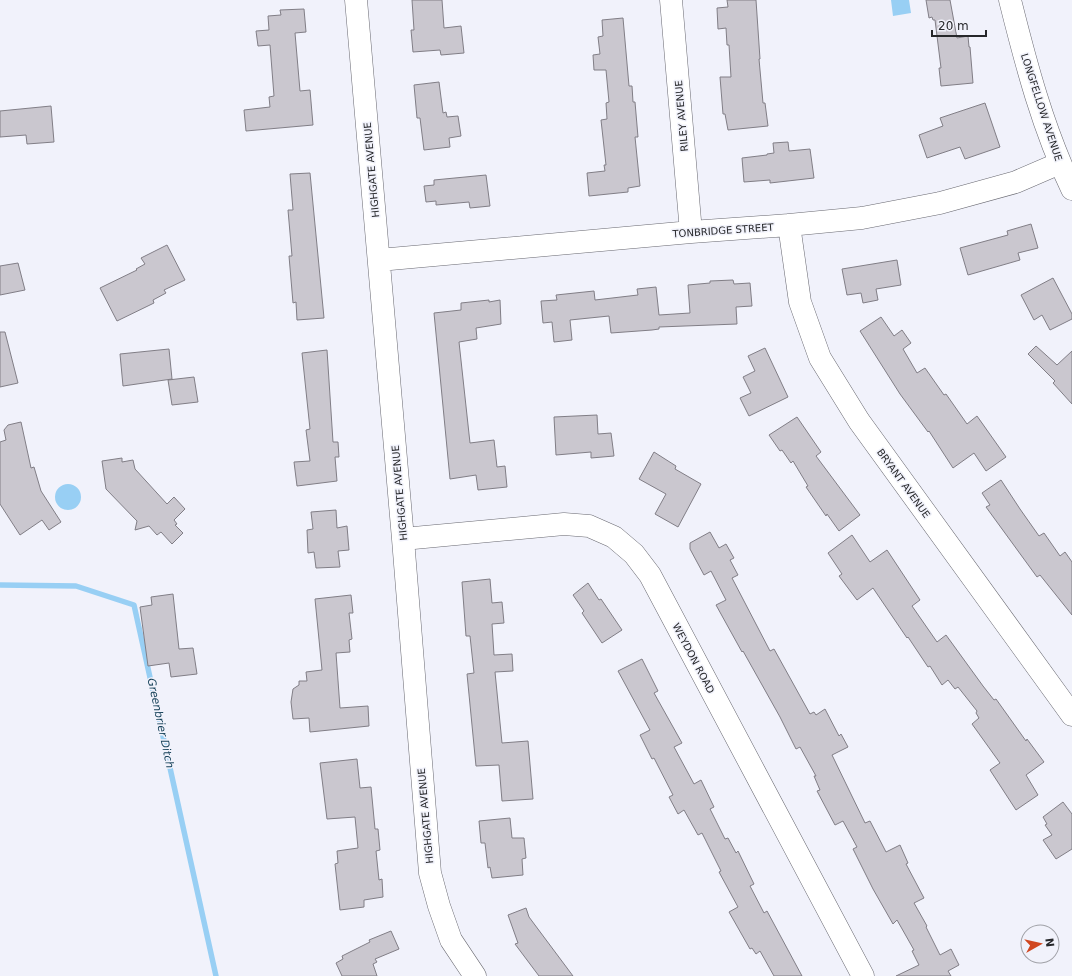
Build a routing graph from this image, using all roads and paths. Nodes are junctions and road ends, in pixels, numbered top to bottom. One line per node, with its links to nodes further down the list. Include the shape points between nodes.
1 (356, 0): 8 (street, HIGHGATE AVENUE)
2 (671, 0): 7 (street, RILEY AVENUE)
3 (1010, 0): 4 (street, LONGFELLOW AVENUE, via 1030,79)
4 (1060, 163): 5 (street, LONGFELLOW AVENUE); 6 (street, TONBRIDGE STREET, via 1016,182 940,203 862,218)
5 (1072, 189)
6 (789, 225): 7 (street, TONBRIDGE STREET); 10 (street, BRYANT AVENUE, via 800,302 820,358 859,421)
7 (691, 232): 8 (street, TONBRIDGE STREET)
8 (379, 260): 9 (street, HIGHGATE AVENUE)
9 (403, 539): 11 (street, HIGHGATE AVENUE, via 430,873 451,940); 12 (street, WEYDON ROAD, via 564,524 589,526 614,537 634,554 650,575)
10 (1072, 715)
11 (475, 976)
12 (863, 976)

